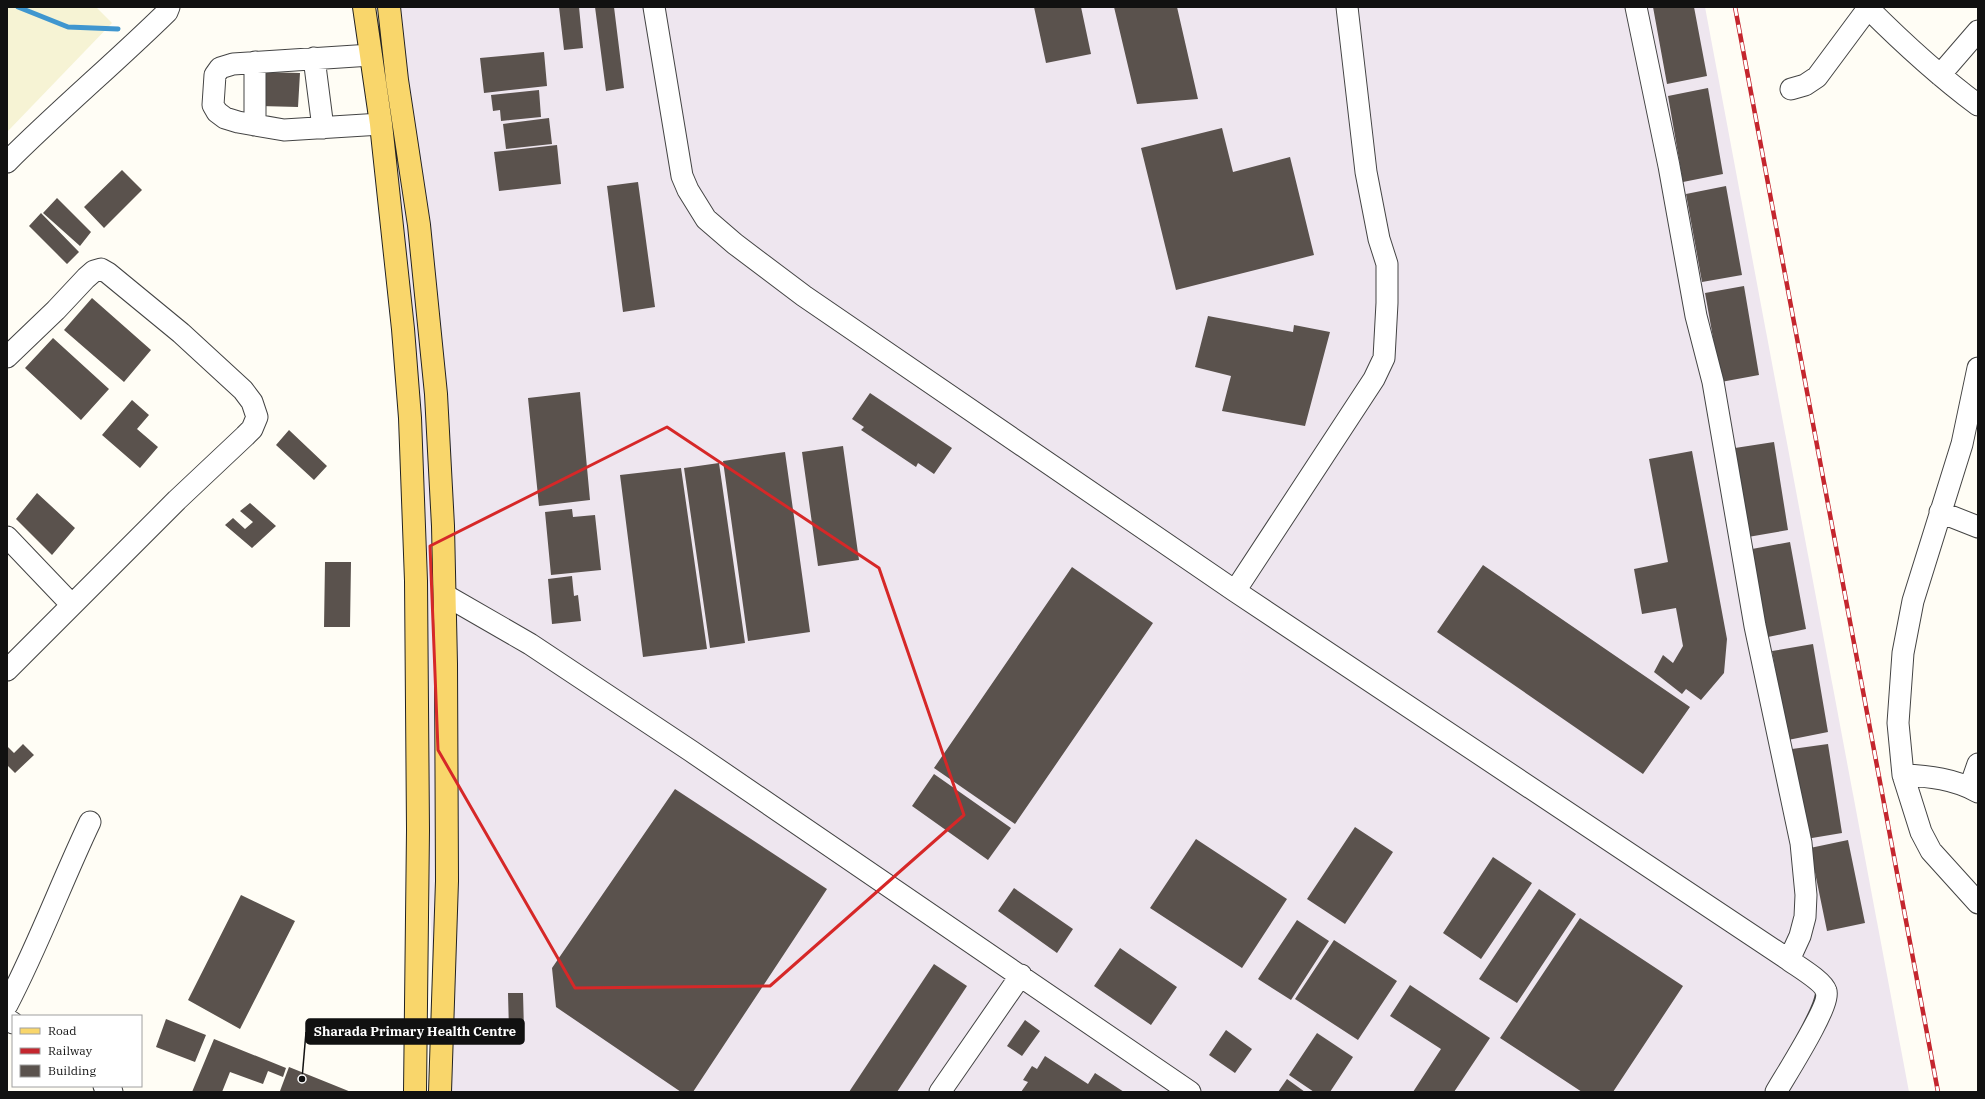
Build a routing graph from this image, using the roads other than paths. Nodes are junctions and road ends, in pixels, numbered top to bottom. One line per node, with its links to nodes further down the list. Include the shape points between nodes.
1 (364, 7): 9 (main road)
2 (389, 7): 26 (main road, via 418,225 436,394)
3 (654, 7): 25 (street, via 682,176 706,219 804,296)
4 (1347, 7): 25 (street, via 1366,172 1379,239 1387,264 1384,358 1374,379)
5 (1636, 7): 34 (street, via 1669,166 1696,316 1713,382 1755,626 1801,843 1806,895 1805,917)
6 (1869, 8): 12 (street); 13 (street, via 1817,77)
7 (168, 9): 18 (street, via 134,45)
8 (1978, 30): 12 (street)
9 (371, 54): 10 (street); 15 (main road)
10 (314, 58): 11 (street); 17 (street)
11 (255, 62): 16 (street); 16 (street, via 220,68 215,75 213,106 225,118)
12 (1940, 75): 14 (street)
13 (1791, 89)
14 (1978, 105)
15 (381, 124): 17 (street); 37 (main road, via 403,329 410,418 415,550 418,830)
16 (255, 125): 17 (street, via 284,130)
17 (323, 128)
18 (7, 162)
19 (7, 357): 27 (street, via 86,278 101,269 229,377 248,396 256,411 255,422 245,436)
20 (1978, 368): 21 (street, via 1970,401)
21 (1970, 444): 22 (street)
22 (1940, 512): 23 (street); 30 (street, via 1913,601 1903,653 1898,723)
23 (1978, 527)
24 (7, 537): 27 (street)
25 (1235, 591): 34 (street)
26 (445, 595): 35 (street, via 530,644); 38 (main road, via 446,881)
27 (71, 604): 28 (street)
28 (7, 670)
29 (1978, 764): 31 (street)
30 (1903, 775): 31 (street, via 1930,776); 33 (street, via 1921,832 1931,851)
31 (1974, 790)
32 (90, 822): 36 (street, via 65,874 45,928)
33 (1978, 903)
34 (1789, 960): 41 (street, via 1823,986 1827,995 1814,1027)
35 (1021, 975): 39 (street); 40 (street)
36 (7, 1005)
37 (415, 1092)
38 (440, 1092)
39 (940, 1092)
40 (1190, 1092)
41 (1776, 1092)

